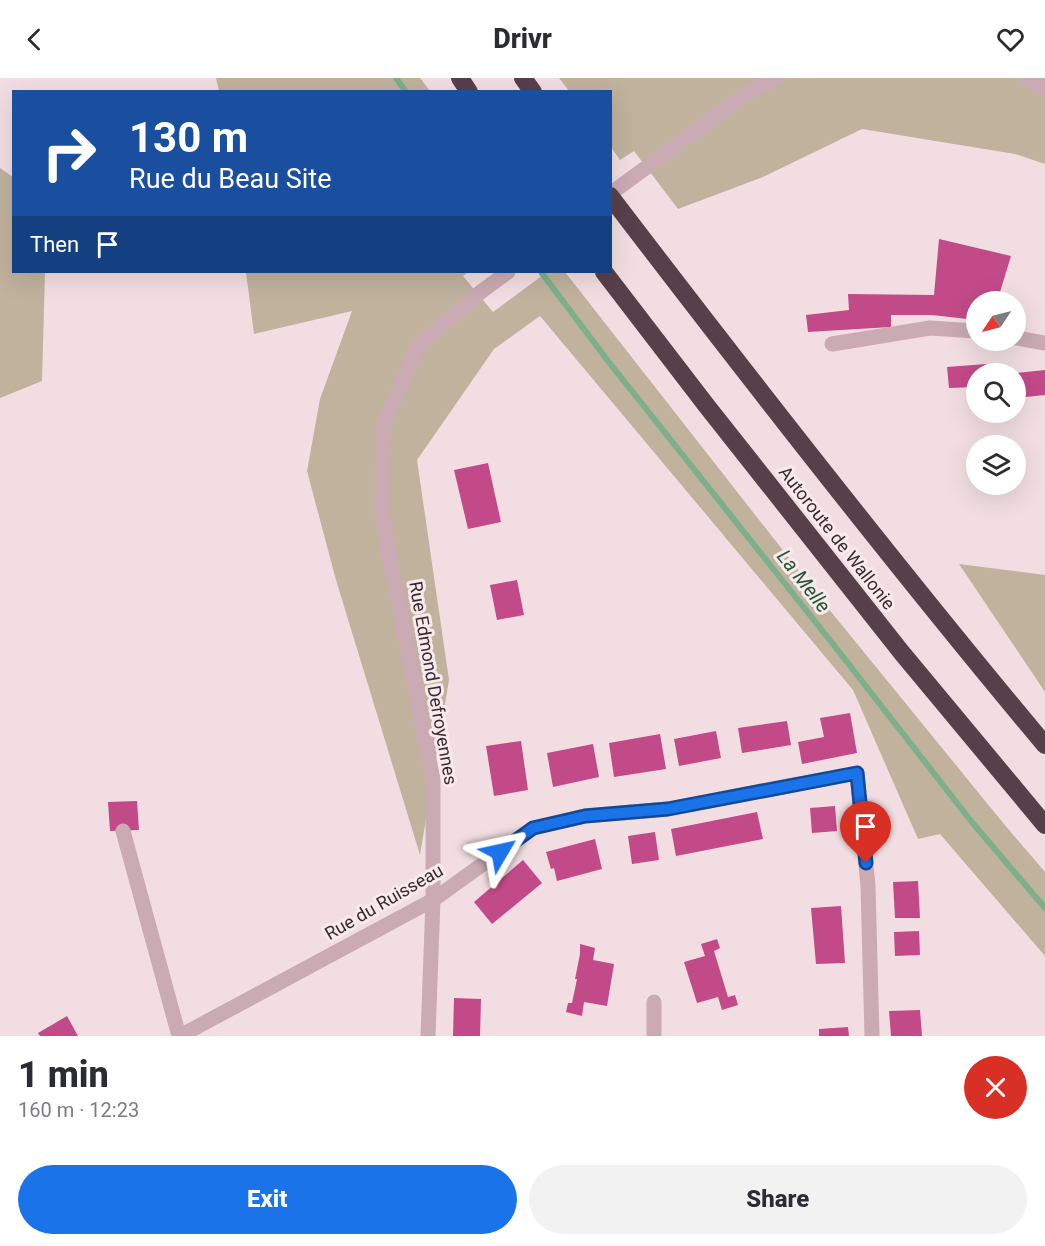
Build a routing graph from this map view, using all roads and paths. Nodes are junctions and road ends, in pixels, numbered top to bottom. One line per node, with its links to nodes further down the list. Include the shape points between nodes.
1 (778, 78): 4 (street, via 749,92)
2 (1027, 78): 3 (street)
3 (1045, 89)
4 (612, 193)
5 (612, 198): 12 (highway, Autoroute de Wallonie, via 939,620)
6 (507, 273): 15 (street, Rue Edmond Defroyennes, via 418,346 382,426 382,517 433,780)
7 (605, 273): 13 (highway, Autoroute de Wallonie, via 895,644)
8 (966, 330): 10 (street, via 930,328)
9 (1026, 340): 11 (street)
10 (832, 344)
11 (1045, 344)
12 (1045, 745)
13 (1045, 825)
14 (123, 831): 17 (street)
15 (433, 900): 17 (street, Rue du Ruisseau); 18 (street, Rue Edmond Defroyennes); 20 (street, Rue du Ruisseau, via 533,828 585,816 668,809 857,773 868,886)
16 (654, 1002): 19 (street)
17 (179, 1036)
18 (428, 1036)
19 (654, 1036)
20 (872, 1036)

